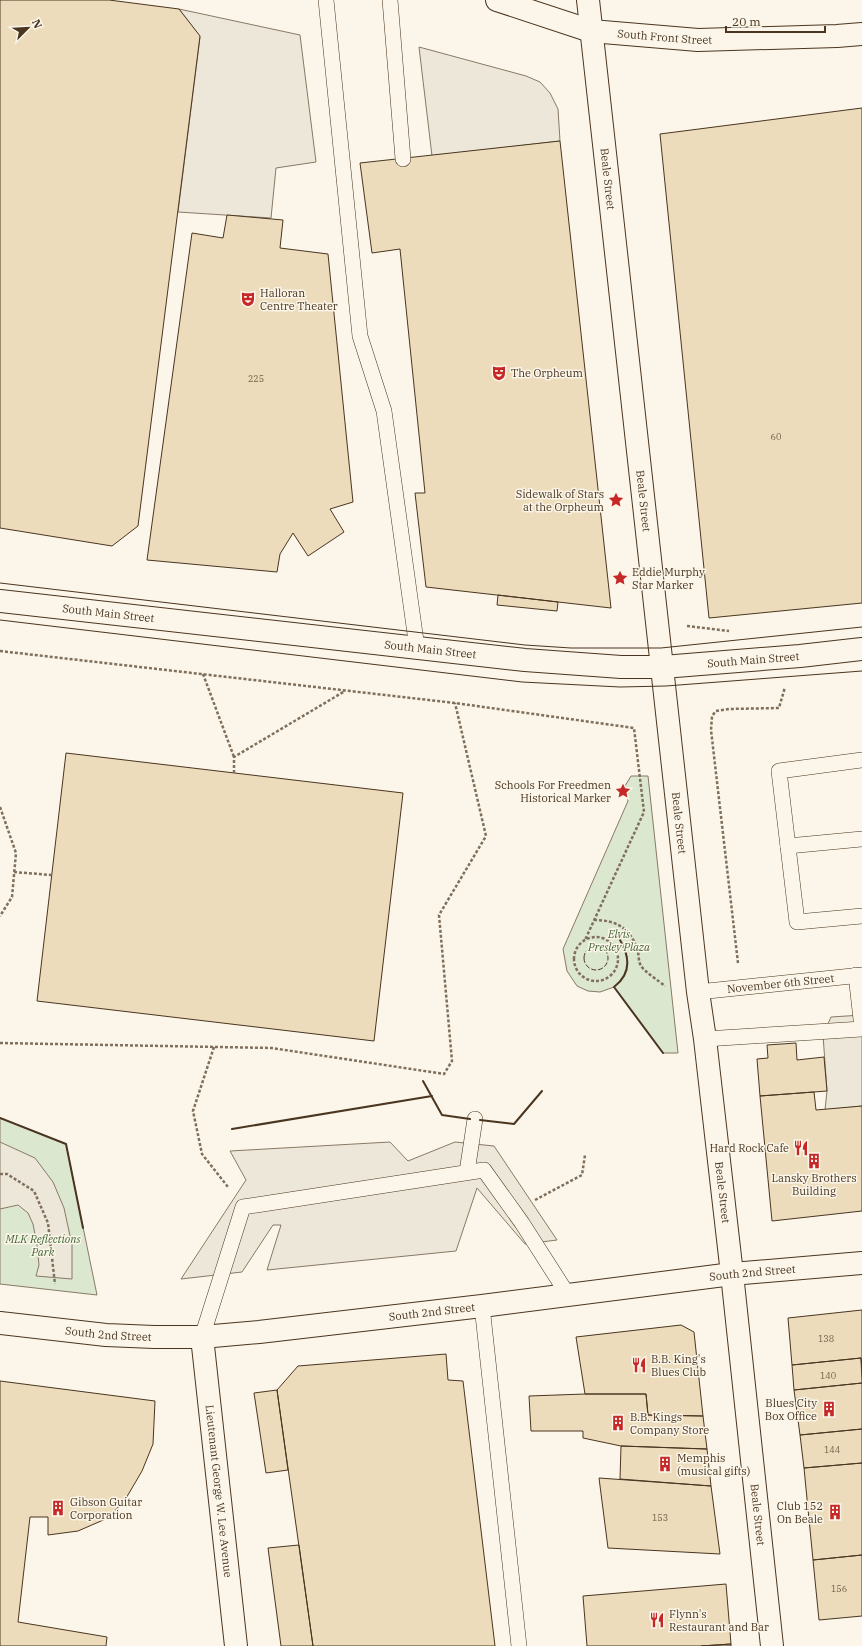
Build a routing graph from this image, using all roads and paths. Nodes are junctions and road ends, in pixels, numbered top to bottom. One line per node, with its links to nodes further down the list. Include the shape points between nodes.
1 (326, 0): 11 (lane, via 360,336 384,411)
2 (390, 0): 7 (lane)
3 (498, 0): 5 (main road, South Front Street)
4 (588, 0): 5 (main road, Beale Street)
5 (592, 31): 6 (main road, South Front Street, via 698,40); 9 (main road, Beale Street)
6 (862, 34)
7 (403, 159)
8 (0, 602): 11 (main road, South Main Street)
9 (658, 622): 10 (path); 14 (main road, Beale Street)
10 (730, 631)
11 (417, 648): 14 (main road, South Main Street, via 524,660 621,667)
12 (862, 649): 14 (main road, South Main Street)
13 (0, 651): 15 (path)
14 (663, 667): 34 (main road, Beale Street)
15 (203, 674): 17 (path); 19 (path)
16 (785, 687): 33 (path, via 779,708 729,709 716,711 712,716 711,730)
17 (346, 690): 18 (path); 19 (path)
18 (455, 703): 29 (path, via 634,728 644,812); 38 (path, via 486,836 439,915 452,1061 444,1074 272,1048)
19 (234, 756): 21 (path)
20 (862, 760): 24 (lane, via 779,771)
21 (234, 773)
22 (0, 807): 25 (path, via 16,852)
23 (862, 839): 24 (lane)
24 (788, 846): 28 (lane, via 797,922)
25 (14, 872): 26 (path); 27 (path, via 12,897)
26 (51, 876)
27 (0, 916)
28 (862, 916)
29 (594, 920): 30 (path); 32 (path, via 607,920 619,924 637,948 641,966)
30 (585, 940): 30 (path, via 575,951 575,966 583,977 590,980 610,976 617,963 615,949 606,939 591,937)
31 (859, 975): 33 (lane, November 6th Street); 35 (lane)
32 (665, 986)
33 (740, 987): 34 (lane, November 6th Street)
34 (698, 992): 36 (main road, Beale Street)
35 (862, 1028): 36 (lane)
36 (705, 1039): 46 (main road, Beale Street)
37 (0, 1043): 38 (path)
38 (214, 1047): 43 (path, via 193,1111 202,1154)
39 (475, 1119): 41 (lane)
40 (585, 1155): 44 (path, via 582,1174)
41 (467, 1172): 43 (lane); 44 (lane, via 484,1170)
42 (0, 1174): 47 (path, via 7,1174 34,1191 48,1223)
43 (243, 1207): 51 (lane)
44 (513, 1212): 48 (lane)
45 (862, 1263): 46 (main road, South 2nd Street)
46 (732, 1274): 48 (main road, South 2nd Street); 54 (main road, Beale Street)
47 (55, 1284)
48 (568, 1295): 49 (main road, South 2nd Street)
49 (482, 1306): 51 (main road, South 2nd Street); 53 (lane)
50 (0, 1323): 51 (main road, South 2nd Street, via 106,1335)
51 (202, 1337): 52 (main road, Lieutenant George W. Lee Avenue)
52 (236, 1646)
53 (519, 1646)
54 (772, 1646)

